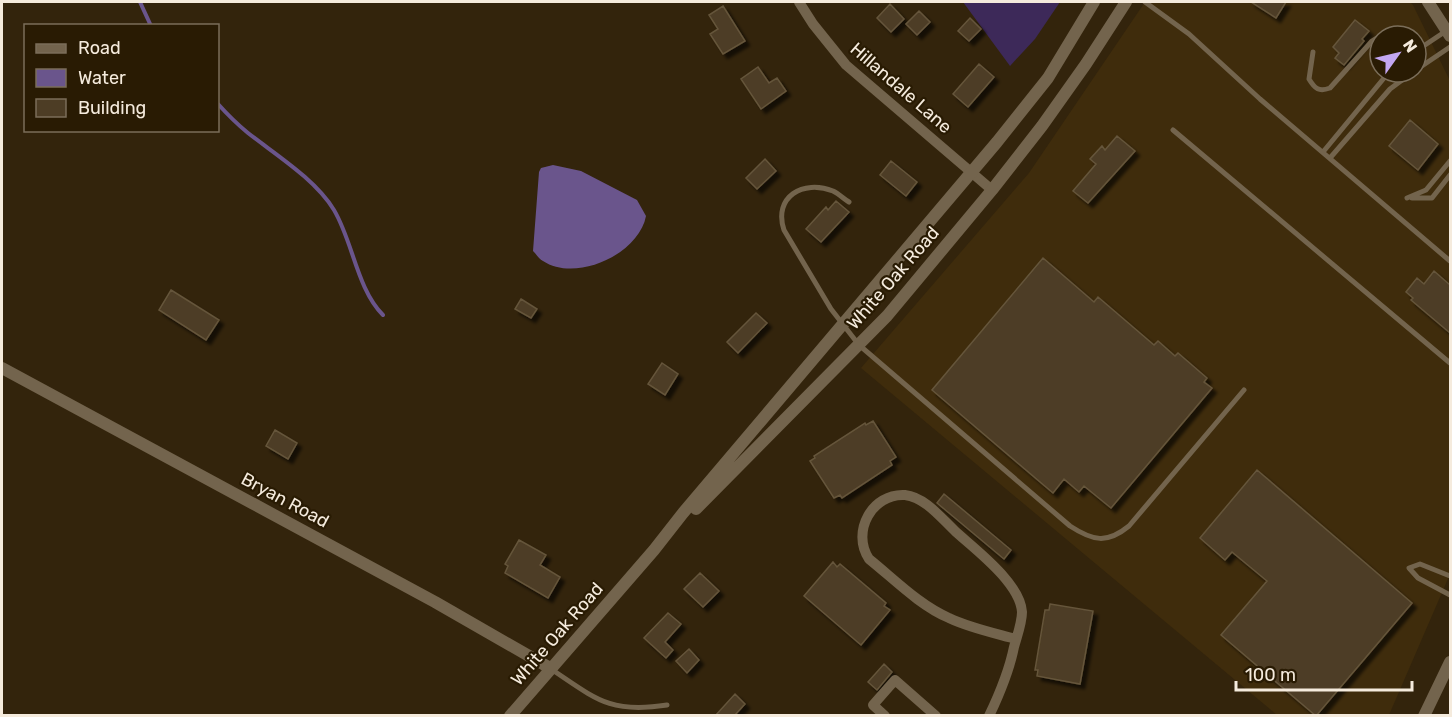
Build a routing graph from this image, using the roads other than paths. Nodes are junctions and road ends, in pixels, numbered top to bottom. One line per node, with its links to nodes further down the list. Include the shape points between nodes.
1 (799, 2): 18 (street, Hillandale Lane, via 846,65)
2 (1094, 2): 18 (street, White Oak Road, via 1048,78)
3 (1126, 2): 20 (street, White Oak Road, via 1042,126)
4 (1145, 2): 15 (lane, via 1189,34)
5 (1428, 2): 6 (street)
6 (1449, 31): 7 (lane)
7 (1428, 44)
8 (1368, 45): 10 (lane, via 1330,88 1322,91 1309,79)
9 (1450, 47): 11 (lane)
10 (1313, 52)
11 (1428, 62)
12 (1379, 84): 15 (lane)
13 (1397, 84): 16 (lane)
14 (1173, 130): 25 (lane)
15 (1323, 152): 16 (lane)
16 (1330, 158): 22 (lane)
17 (1450, 161): 19 (lane, via 1426,189 1407,198 1432,198)
18 (972, 171): 20 (street, Hillandale Lane); 23 (street, White Oak Road)
19 (1450, 175)
20 (992, 190): 24 (street, White Oak Road)
21 (849, 202): 23 (lane, via 819,188 800,190 786,200 780,219 792,246)
22 (1450, 261)
23 (844, 326): 24 (lane); 28 (street, White Oak Road)
24 (859, 345): 27 (lane, via 1070,526 1098,539 1129,526); 28 (street, White Oak Road)
25 (1450, 363)
26 (2, 368): 33 (street, Bryan Road)
27 (1244, 390)
28 (654, 550): 33 (street, White Oak Road)
29 (1450, 576): 30 (lane, via 1420,564 1409,568 1418,578)
30 (1450, 595)
31 (1016, 639): 31 (street, via 1022,610 1013,589 922,501 891,496 870,510 862,534 869,559 947,617); 38 (street, via 1002,691)
32 (1450, 662): 39 (street)
33 (550, 668): 34 (lane, via 597,700 642,709); 35 (street, White Oak Road)
34 (667, 705)
35 (510, 716)
36 (885, 716): 37 (street, via 873,705 896,680)
37 (936, 716)
38 (989, 716)
39 (1424, 716)

